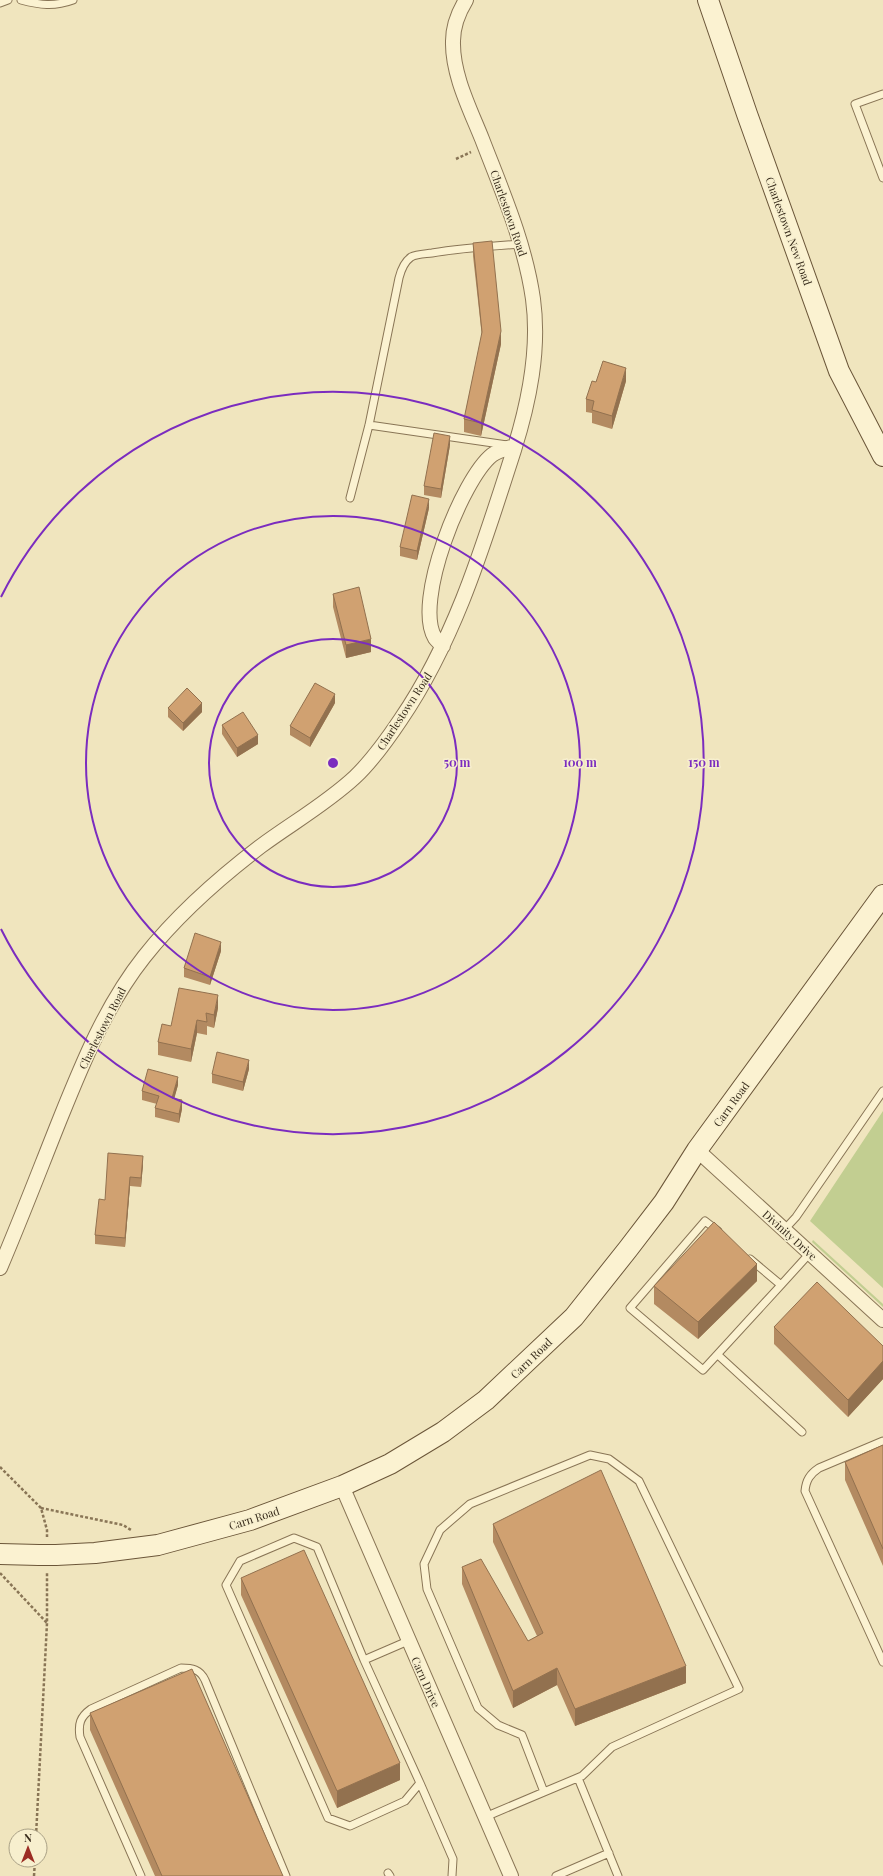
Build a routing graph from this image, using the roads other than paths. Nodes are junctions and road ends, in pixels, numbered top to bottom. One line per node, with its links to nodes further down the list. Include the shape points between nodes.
1 (8, 0): 6 (lane)
2 (21, 0): 3 (lane, via 40,5 59,5)
3 (73, 0)
4 (466, 0): 9 (street, Charlestown Road, via 454,25 454,58 470,109)
5 (708, 0): 12 (main road, Charlestown New Road, via 839,371)
6 (0, 3)
7 (883, 94): 8 (lane, via 855,104)
8 (883, 178)
9 (521, 244): 10 (lane, via 447,250 412,257 406,262 399,278); 11 (street, Charlestown Road, via 533,299 535,341 531,379)
10 (369, 425): 11 (lane); 13 (lane)
11 (515, 446): 14 (street, Charlestown Road, via 461,607); 14 (street, via 491,455 480,468 452,518 439,558 430,606 435,637)
12 (883, 456)
13 (350, 498)
14 (443, 646): 22 (street, Charlestown Road, via 420,691 374,756 358,774 336,793 263,845 199,898 168,929 126,981 87,1055)
15 (883, 895): 17 (main road, Carn Road)
16 (883, 1091): 18 (lane, via 796,1217)
17 (697, 1150): 18 (street, Divinity Drive); 28 (main road, Carn Road, via 664,1202 574,1316 520,1369 486,1400 443,1432 390,1464)
18 (784, 1230): 20 (street, Divinity Drive)
19 (722, 1236): 25 (lane, via 705,1221 630,1308 703,1370)
20 (810, 1253): 23 (lane); 24 (street, Divinity Drive)
21 (746, 1255): 23 (lane)
22 (0, 1268)
23 (781, 1285): 25 (lane)
24 (883, 1320)
25 (718, 1354): 26 (lane)
26 (802, 1432)
27 (883, 1441): 32 (lane, via 811,1473 805,1491)
28 (342, 1486): 29 (main road, Carn Road, via 250,1520 158,1545 95,1553); 30 (street, Carn Drive)
29 (0, 1554)
30 (408, 1641): 31 (lane); 36 (street, Carn Drive)
31 (364, 1660): 34 (lane); 34 (lane, via 317,1547 294,1538 240,1561 226,1585 328,1818 350,1826 405,1801)
32 (883, 1662)
33 (578, 1778): 35 (lane); 35 (lane, via 612,1747 739,1690 639,1481 609,1459 590,1455 470,1504 440,1530 424,1564 427,1589 478,1708 498,1725 522,1735); 37 (lane)
34 (420, 1783): 40 (lane, via 453,1859)
35 (544, 1792): 36 (lane)
36 (485, 1817): 41 (street, Carn Drive)
37 (609, 1853): 42 (lane); 43 (lane)
38 (141, 1876): 39 (lane, via 80,1737 80,1721 91,1709 181,1668 196,1669 202,1674)
39 (286, 1876)
40 (452, 1876)
41 (511, 1876)
42 (556, 1876)
43 (618, 1876)

